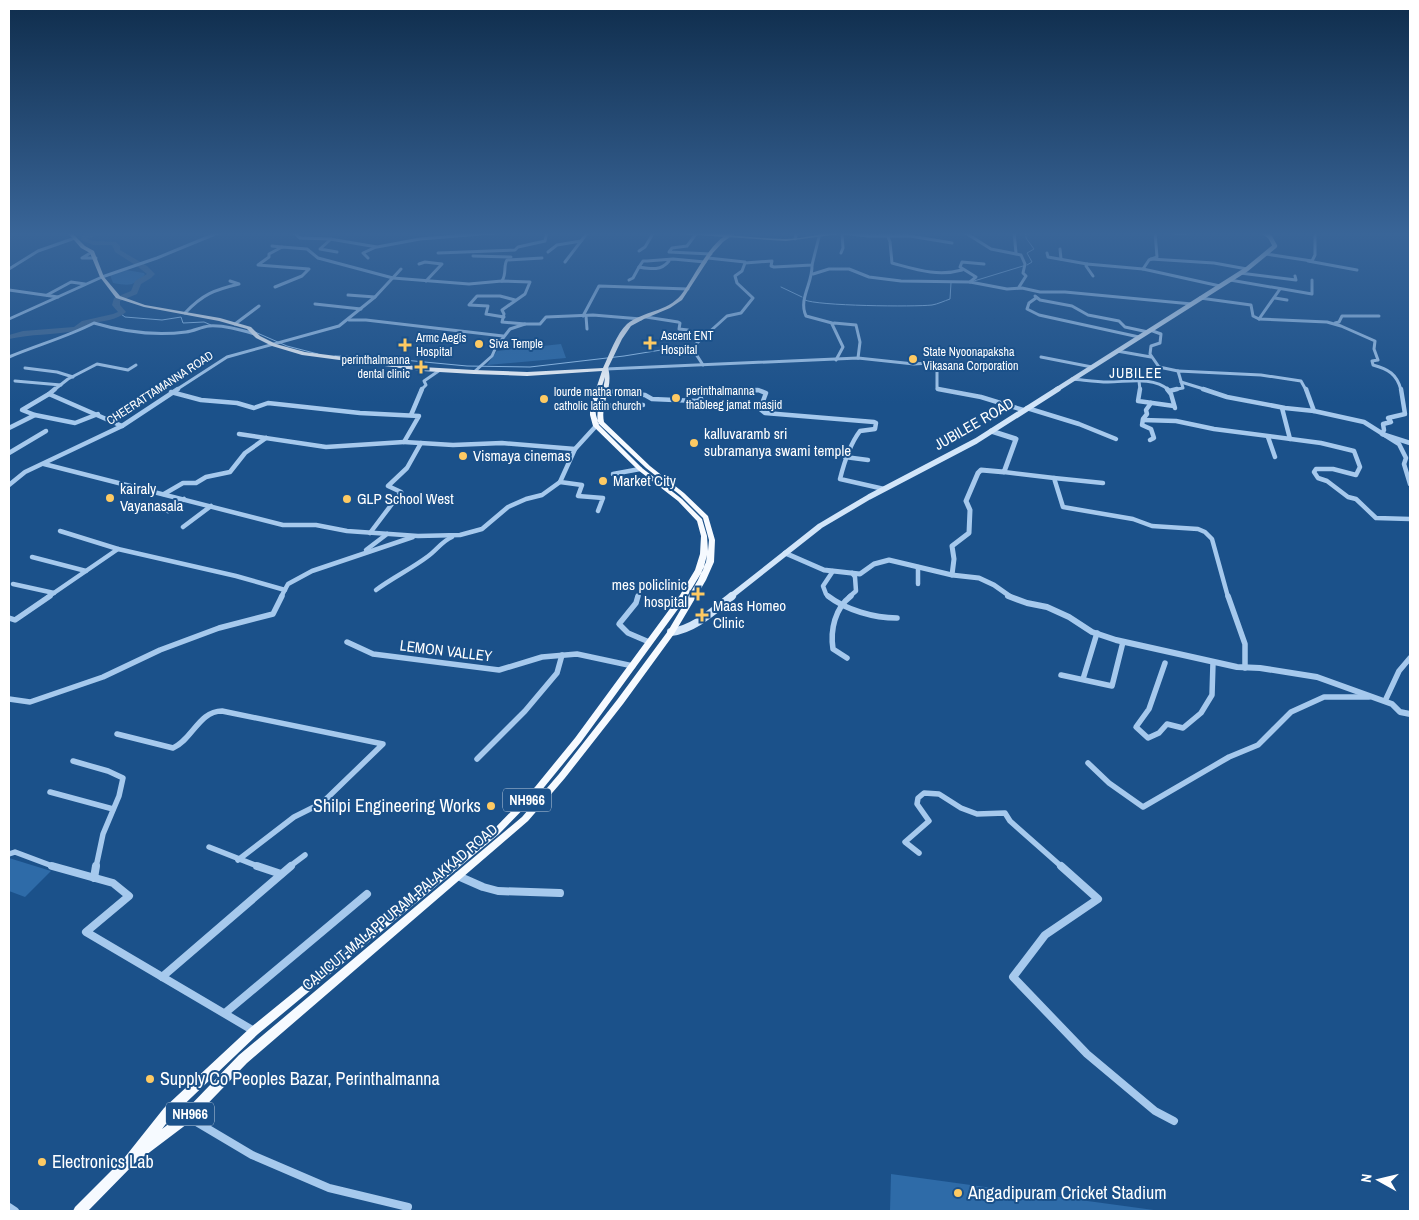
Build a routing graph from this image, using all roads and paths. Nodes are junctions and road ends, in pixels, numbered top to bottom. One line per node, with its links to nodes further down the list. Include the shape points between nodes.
1 (58, 289): 18 (street)
2 (76, 289): 20 (street)
3 (112, 289): 30 (highway, via 118,297 147,307)
4 (217, 289): 30 (street, via 196,301)
5 (383, 289): 19 (street)
6 (527, 289): 33 (street, via 520,301 508,304 502,310)
7 (597, 289): 31 (street)
8 (687, 289): 34 (highway, via 672,305)
9 (743, 289): 56 (street, via 753,298 741,313 727,316 696,344 694,351)
10 (809, 289): 38 (street, via 802,300 806,316)
11 (1026, 289): 16 (street)
12 (1215, 289): 22 (main road, JUBILEE ROAD)
13 (1280, 289): 14 (street, via 1312,294); 23 (street)
14 (1312, 289)
15 (9, 290): 18 (street)
16 (1037, 292): 21 (street); 27 (street)
17 (348, 294): 19 (street)
18 (46, 295): 20 (street)
19 (375, 297): 29 (street)
20 (58, 298): 35 (street)
21 (1036, 298): 44 (street, via 1119,321 1125,327); 47 (street, via 1027,309 1039,315)
22 (1200, 298): 27 (main road, JUBILEE ROAD); 36 (street, via 1251,305 1254,318)
23 (1275, 298): 25 (street); 36 (street)
24 (515, 300): 33 (street, via 477,296 469,305 488,306 486,314)
25 (1287, 300)
26 (315, 304): 29 (street)
27 (1192, 304): 44 (main road, JUBILEE ROAD)
28 (259, 306): 40 (street)
29 (361, 309): 37 (street)
30 (185, 313): 40 (highway)
31 (585, 316): 34 (street); 41 (street, via 546,318 540,324); 42 (street)
32 (1379, 316): 39 (street, via 1342,316)
33 (504, 317): 41 (street, via 502,322)
34 (644, 318): 43 (street, via 680,322 679,329); 60 (highway, via 622,333)
35 (9, 319)
36 (1259, 319): 39 (street)
37 (346, 320): 46 (street); 48 (street, CHEERATTAMANNA ROAD, via 339,326)
38 (832, 323): 53 (street, via 856,325 859,331); 54 (street, via 844,347)
39 (1335, 323): 89 (street, via 1375,341 1378,360 1372,362 1373,365 1387,368 1402,383 1405,414 1388,418 1391,422 1383,424)
40 (235, 324): 45 (highway)
41 (525, 324): 46 (street, via 510,329)
42 (587, 329)
43 (688, 330)
44 (1149, 331): 47 (main road, JUBILEE ROAD); 52 (street, via 1161,334 1160,343 1152,346)
45 (254, 332): 48 (highway); 50 (street, via 209,326 187,332 141,333 94,323)
46 (503, 336): 62 (street, via 492,356)
47 (1139, 337): 49 (main road, JUBILEE ROAD)
48 (278, 344): 59 (highway, via 326,358); 71 (street, CHEERATTAMANNA ROAD, via 228,357)
49 (1117, 351): 52 (street); 57 (main road, JUBILEE ROAD)
50 (9, 357)
51 (1041, 357): 57 (street)
52 (1151, 357): 61 (street, via 1158,367)
53 (858, 358): 54 (street); 76 (street, via 929,363 939,374 937,389)
54 (836, 360): 56 (street)
55 (136, 365): 63 (street, via 128,370 97,364)
56 (703, 365): 60 (street)
57 (1092, 367): 64 (main road, JUBILEE ROAD)
58 (25, 368): 63 (street)
59 (440, 370): 62 (highway); 81 (street, via 424,381 426,385)
60 (606, 370): 62 (highway, via 527,374); 69 (highway); 77 (highway, via 602,374)
61 (1178, 371): 67 (street); 78 (street, via 1261,375 1301,381)
62 (474, 372)
63 (73, 377): 68 (street)
64 (1072, 379): 66 (street); 76 (main road, JUBILEE ROAD)
65 (16, 381): 68 (street)
66 (1139, 381): 70 (street, via 1164,386); 73 (street, via 1137,399)
67 (1182, 382): 70 (street, via 1181,390); 75 (street, via 1227,397)
68 (61, 385): 72 (street)
69 (605, 391): 77 (highway); 101 (street, via 652,399 697,401 701,399 701,392 758,390 766,393 760,409 765,413 876,423 875,429 859,431)
70 (1169, 391): 73 (street, via 1175,407)
71 (171, 392): 81 (street, via 254,408 268,403); 83 (street, CHEERATTAMANNA ROAD)
72 (49, 394): 79 (street); 80 (street, via 22,410)
73 (1151, 403): 82 (street)
74 (643, 405): 77 (street)
75 (1282, 408): 78 (street); 93 (street)
76 (1025, 409): 87 (main road, JUBILEE ROAD); 92 (street, via 1079,424)
77 (597, 410): 84 (highway, NH966); 147 (highway, CALICUT-MALAPPURAM-PALAKKAD ROAD / NH966, via 601,423 706,517 712,540 710,562)
78 (1314, 411): 89 (street, via 1364,422)
79 (98, 414): 80 (street, via 75,423); 83 (street)
80 (35, 415): 85 (street)
81 (411, 415): 95 (street, via 419,416)
82 (1143, 420): 90 (street); 94 (street, via 1142,425 1151,429 1154,436)
83 (122, 426): 103 (street, CHEERATTAMANNA ROAD)
84 (596, 426): 98 (street); 104 (highway, NH966)
85 (9, 428)
86 (46, 431): 99 (street)
87 (991, 431): 105 (street, via 1016,439); 112 (main road, JUBILEE ROAD)
88 (239, 434): 91 (street)
89 (1382, 434): 97 (street); 110 (street, via 1399,444 1406,458 1404,464)
90 (1268, 437): 93 (street); 100 (street)
91 (266, 438): 95 (street, via 326,447); 113 (street, via 230,472 206,477 196,483 179,483)
92 (1116, 439)
93 (1290, 439): 118 (street, via 1354,452 1360,467 1356,475 1333,469 1316,469 1314,472 1318,478 1327,480 1348,497 1356,499 1376,518)
94 (1150, 440)
95 (404, 442): 96 (street)
96 (421, 443): 98 (street, via 502,443); 122 (street, via 407,468 388,486 401,492)
97 (1410, 443)
98 (575, 449): 108 (street)
99 (9, 454)
100 (1275, 456)
101 (845, 457): 102 (street); 112 (street, via 840,479)
102 (868, 460)
103 (44, 464): 111 (street, CHEERATTAMANNA ROAD, via 24,472); 113 (street)
104 (640, 469): 106 (street); 146 (highway, NH966, via 700,520 704,536 704,554 699,570)
105 (1004, 472): 107 (street); 134 (street, via 981,470 978,473 966,501 970,510 969,533 952,546)
106 (613, 474)
107 (1054, 478): 109 (street); 158 (street, via 1063,507 1133,519 1152,526 1205,532 1212,539 1245,644)
108 (560, 482): 117 (street, via 582,485 578,496 603,498); 124 (street, via 542,495 508,507 482,529)
109 (1103, 483)
110 (1410, 484)
111 (9, 485)
112 (884, 489): 127 (main road, JUBILEE ROAD, via 820,526)
113 (164, 494): 114 (street)
114 (184, 499): 115 (street); 116 (street)
115 (211, 506): 120 (street); 122 (street, via 283,525 316,525)
116 (168, 511)
117 (598, 511)
118 (1410, 518): 119 (street)
119 (1410, 524)
120 (183, 527)
121 (60, 531): 126 (street)
122 (370, 533): 123 (street)
123 (387, 534): 125 (street); 128 (street)
124 (460, 535): 125 (street); 138 (street, via 447,538 433,554)
125 (418, 536): 128 (street)
126 (118, 549): 131 (street); 137 (street)
127 (785, 553): 132 (street); 147 (main road, JUBILEE ROAD, via 700,621)
128 (362, 554): 137 (street, via 312,571 288,584)
129 (32, 557): 131 (street)
130 (918, 567): 133 (street, via 884,560 863,573); 134 (street); 136 (street)
131 (86, 571): 139 (street)
132 (833, 571): 133 (street); 141 (street, via 823,590)
133 (852, 573): 141 (street, via 856,591)
134 (952, 575): 148 (street, via 978,578 1006,595 1047,607)
135 (13, 584): 139 (street)
136 (918, 584)
137 (285, 590): 162 (street, via 273,614 220,628 160,650 103,677 30,702)
138 (376, 590)
139 (54, 593): 144 (street)
140 (638, 596): 150 (street, via 620,624 628,633)
141 (842, 606): 143 (street, via 882,618); 153 (street, via 833,626 832,645 835,651)
142 (9, 618): 144 (street)
143 (897, 618)
144 (15, 620): 145 (street)
145 (9, 625)
146 (659, 628): 147 (highway, via 661,634); 150 (highway, NH966)
147 (671, 632): 177 (highway, CALICUT-MALAPPURAM-PALAKKAD ROAD / NH966, via 562,776 525,819)
148 (1097, 633): 151 (street); 160 (street)
149 (347, 642): 152 (street, LEMON VALLEY, via 373,654 499,670 542,657)
150 (649, 642): 157 (highway, NH966)
151 (1123, 642): 156 (street); 160 (street, via 1112,686)
152 (562, 655): 157 (street, LEMON VALLEY, via 577,654); 166 (street, via 558,673 526,711)
153 (847, 658)
154 (1410, 658): 163 (street, via 1391,684)
155 (1165, 663): 156 (street, via 1149,709 1136,727 1148,738 1167,724 1183,728 1201,714 1213,692)
156 (1213, 663): 158 (street)
157 (633, 666): 183 (highway, NH966, via 538,789 496,832)
158 (1245, 668): 161 (street, via 1317,677)
159 (1061, 675): 160 (street)
160 (1083, 679)
161 (1371, 697): 163 (street); 168 (street, via 1324,697 1291,712 1258,745 1143,807)
162 (9, 699)
163 (1385, 701): 164 (street, via 1400,712)
164 (1410, 714)
165 (117, 734): 175 (street, via 173,748 183,742 206,716 223,712 383,744 322,803 294,816)
166 (477, 759)
167 (73, 761): 170 (street, via 123,778)
168 (1088, 763)
169 (50, 792): 170 (street)
170 (113, 809): 178 (street, via 103,834)
171 (209, 847): 175 (street)
172 (919, 853): 185 (street, via 905,842 929,821 917,804 918,798 924,793 939,794 977,814 1005,813 1098,899 1045,935 1013,977 1087,1054 1155,1111)
173 (9, 854): 178 (street, via 15,852)
174 (305, 855): 176 (street)
175 (238, 860): 176 (street)
176 (281, 874): 181 (street)
177 (458, 876): 180 (street, via 499,891); 184 (highway, CALICUT-MALAPPURAM-PALAKKAD ROAD / NH966, via 243,1059)
178 (94, 878): 181 (street, via 113,883 129,896 86,932)
179 (367, 894): 182 (street)
180 (560, 894)
181 (162, 977): 182 (street)
182 (226, 1013): 183 (street)
183 (254, 1031): 186 (highway, NH966, via 168,1112)
184 (187, 1117): 186 (highway, NH966); 188 (street, via 252,1155 329,1188)
185 (1174, 1121)
186 (129, 1160): 190 (highway, NH966)
187 (9, 1207): 189 (street)
188 (408, 1208)
189 (15, 1211)
190 (79, 1211)

